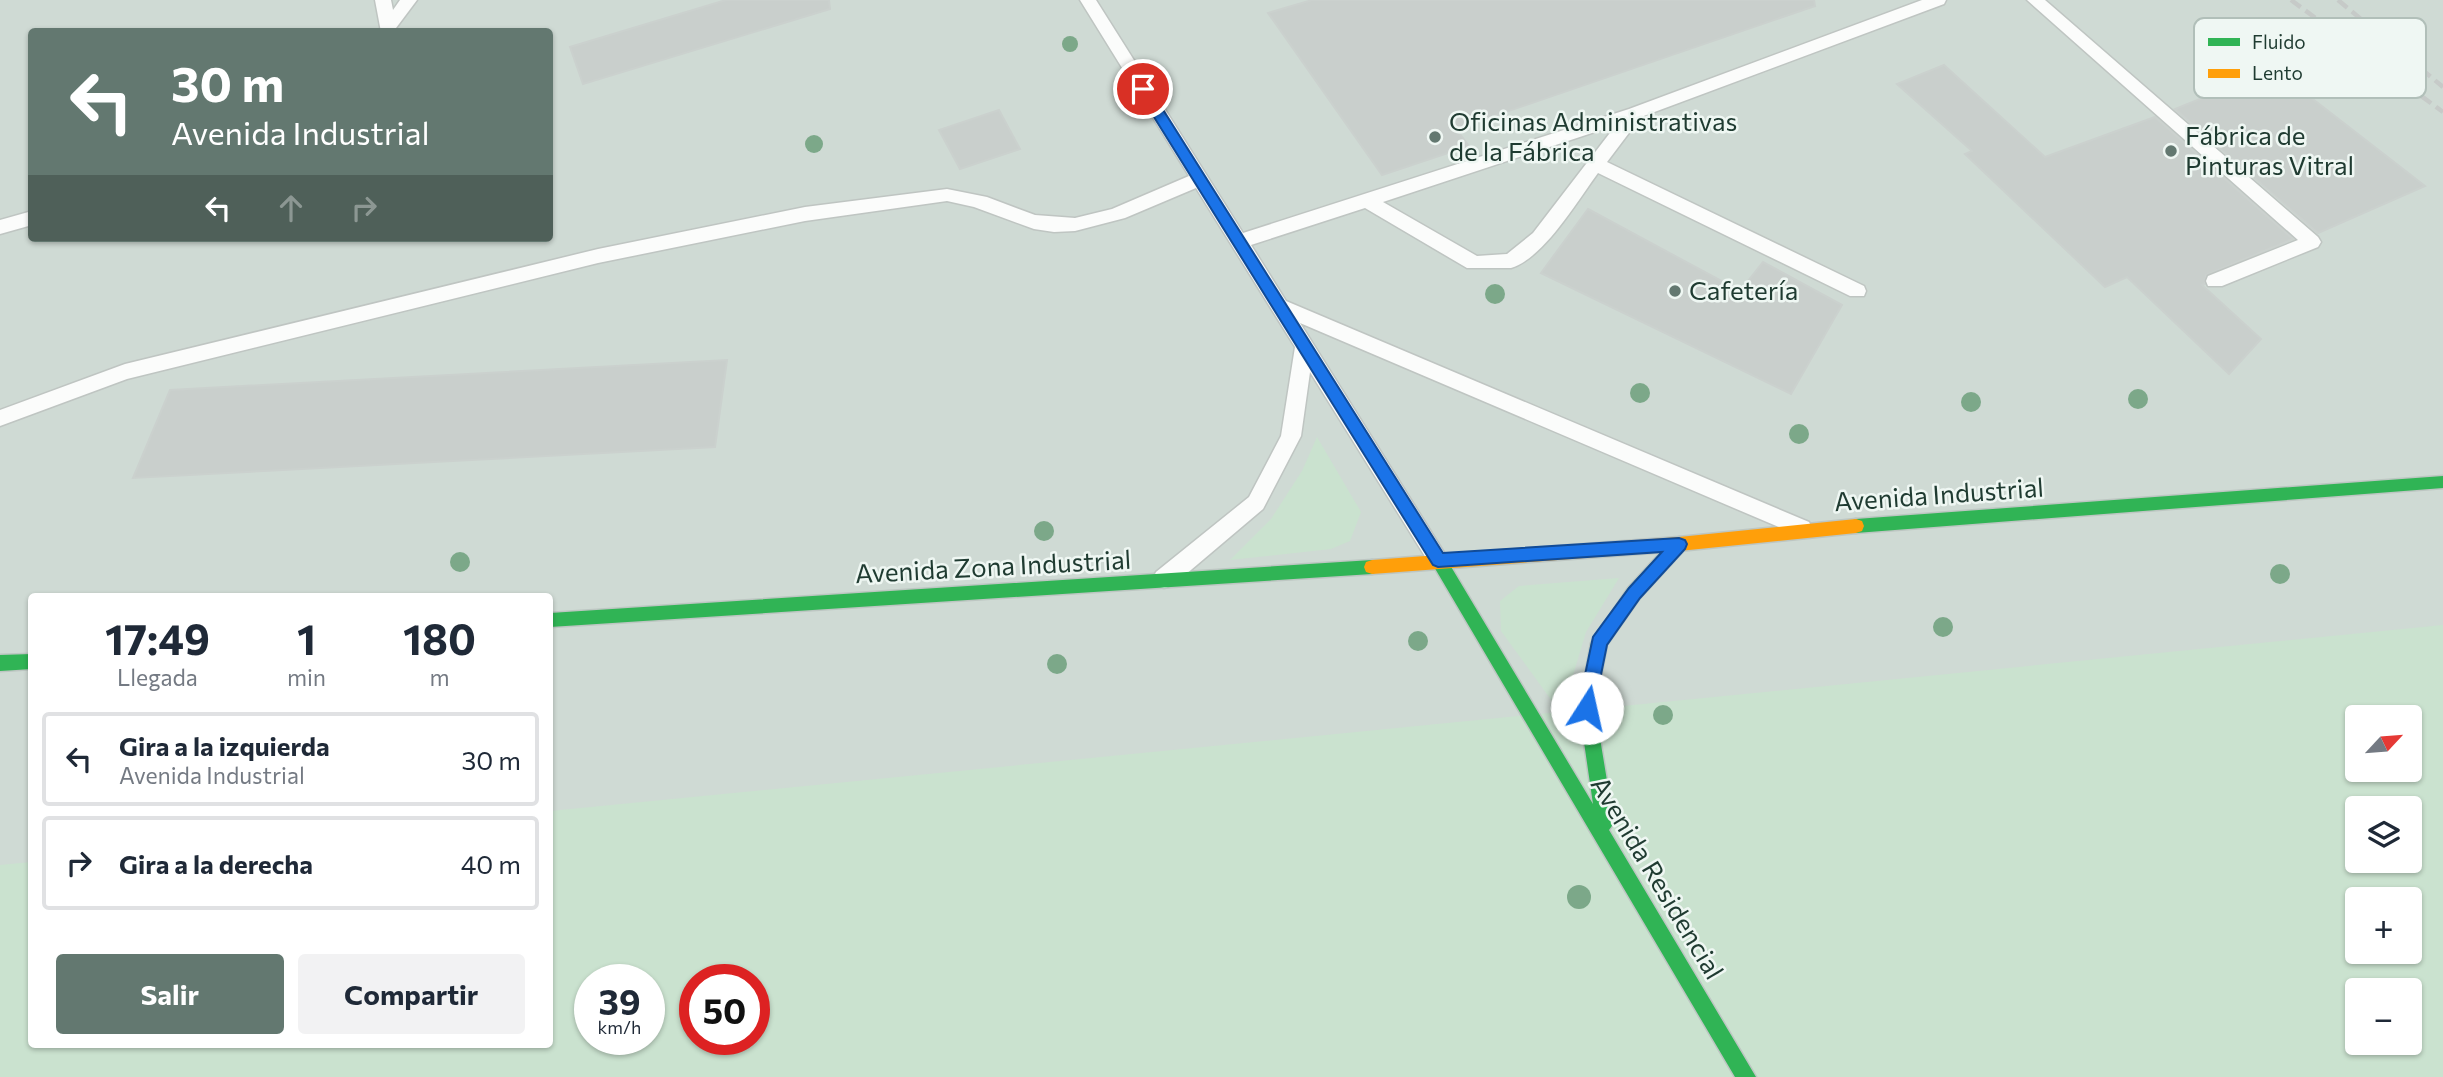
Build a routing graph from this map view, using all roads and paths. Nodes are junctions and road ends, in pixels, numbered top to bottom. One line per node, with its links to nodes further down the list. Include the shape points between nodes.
1 (383, 0): 6 (lane)
2 (409, 0): 7 (lane)
3 (1088, 0): 10 (lane)
4 (1938, 0): 8 (lane)
5 (2035, 0): 15 (lane, via 2312,242)
6 (388, 28)
7 (389, 28)
8 (1635, 113): 9 (lane); 11 (lane)
9 (1595, 164): 11 (lane, via 1539,238 1511,261 1474,263); 16 (lane)
10 (1199, 179): 14 (lane); 19 (lane, via 1125,212 1062,226 1036,222 968,196 947,195 805,214 598,256 125,372)
11 (1366, 200): 14 (lane)
12 (28, 219): 13 (lane)
13 (0, 228)
14 (1238, 242): 17 (lane)
15 (2215, 281)
16 (1857, 291)
17 (1279, 306): 18 (lane); 21 (lane)
18 (1304, 348): 23 (lane); 24 (lane, via 1290,436 1256,503)
19 (0, 418)
20 (2443, 482): 21 (main road, Avenida Industrial)
21 (1805, 530): 22 (main road, Avenida Industrial)
22 (1679, 544): 23 (main road, Avenida Industrial); 28 (main road, via 1634,593 1599,643 1587,708)
23 (1438, 560): 24 (main road, Avenida Zona Industrial); 28 (main road, Avenida Residencial)
24 (1160, 582): 25 (main road, Avenida Zona Industrial, via 731,605)
25 (553, 620)
26 (28, 660): 27 (main road)
27 (0, 663)
28 (1608, 843): 29 (main road, Avenida Residencial)
29 (1746, 1077)

